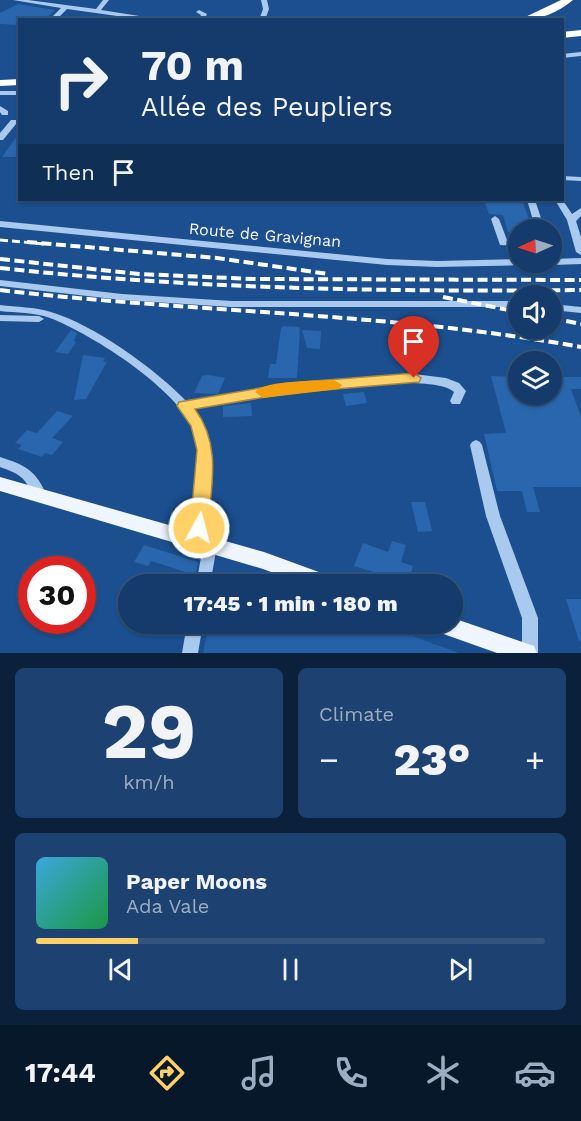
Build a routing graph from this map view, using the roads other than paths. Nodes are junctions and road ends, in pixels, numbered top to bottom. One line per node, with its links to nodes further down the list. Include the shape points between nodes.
1 (17, 0): 5 (street); 6 (street)
2 (106, 0): 7 (street)
3 (264, 0): 12 (street)
4 (568, 0): 13 (highway)
5 (9, 2)
6 (65, 7): 7 (street); 9 (street)
7 (97, 11): 10 (street)
8 (199, 12): 11 (street, via 204,14)
9 (54, 18)
10 (148, 18)
11 (202, 18)
12 (263, 18)
13 (530, 18)
14 (581, 27): 15 (highway)
15 (564, 29)
16 (581, 33): 17 (highway)
17 (564, 35)
18 (581, 41): 19 (highway)
19 (564, 42)
20 (581, 54): 21 (street)
21 (564, 56)
22 (18, 75): 23 (highway)
23 (0, 76)
24 (18, 82): 25 (highway)
25 (0, 83)
26 (0, 93): 27 (street)
27 (18, 93)
28 (18, 122): 29 (street)
29 (0, 138)
30 (564, 178): 31 (street)
31 (581, 178)
32 (531, 201): 36 (street)
33 (559, 201): 37 (street)
34 (581, 211): 37 (street)
35 (495, 219): 39 (street, via 504,243)
36 (537, 219)
37 (572, 220): 40 (street)
38 (0, 224): 42 (street, Route de Gravignan, via 387,262)
39 (508, 243)
40 (581, 252)
41 (581, 261): 43 (street)
42 (508, 262)
43 (562, 262)
44 (0, 283): 45 (street, via 232,304)
45 (508, 304)
46 (562, 308): 48 (street)
47 (0, 309): 49 (street)
48 (581, 310)
49 (53, 316): 50 (street); 52 (street, via 116,350 176,394)
50 (0, 318)
51 (456, 401): 52 (street, via 460,391 455,386 414,378 289,388)
52 (185, 406): 57 (street, via 198,425 205,450)
53 (476, 445): 63 (street, via 493,516 530,618)
54 (0, 462): 56 (street, via 34,478)
55 (0, 484): 56 (main road)
56 (40, 496): 57 (main road)
57 (203, 544): 58 (street); 59 (main road)
58 (203, 574)
59 (297, 574)
60 (463, 631): 63 (main road)
61 (193, 634): 62 (street)
62 (190, 653)
63 (528, 653)

